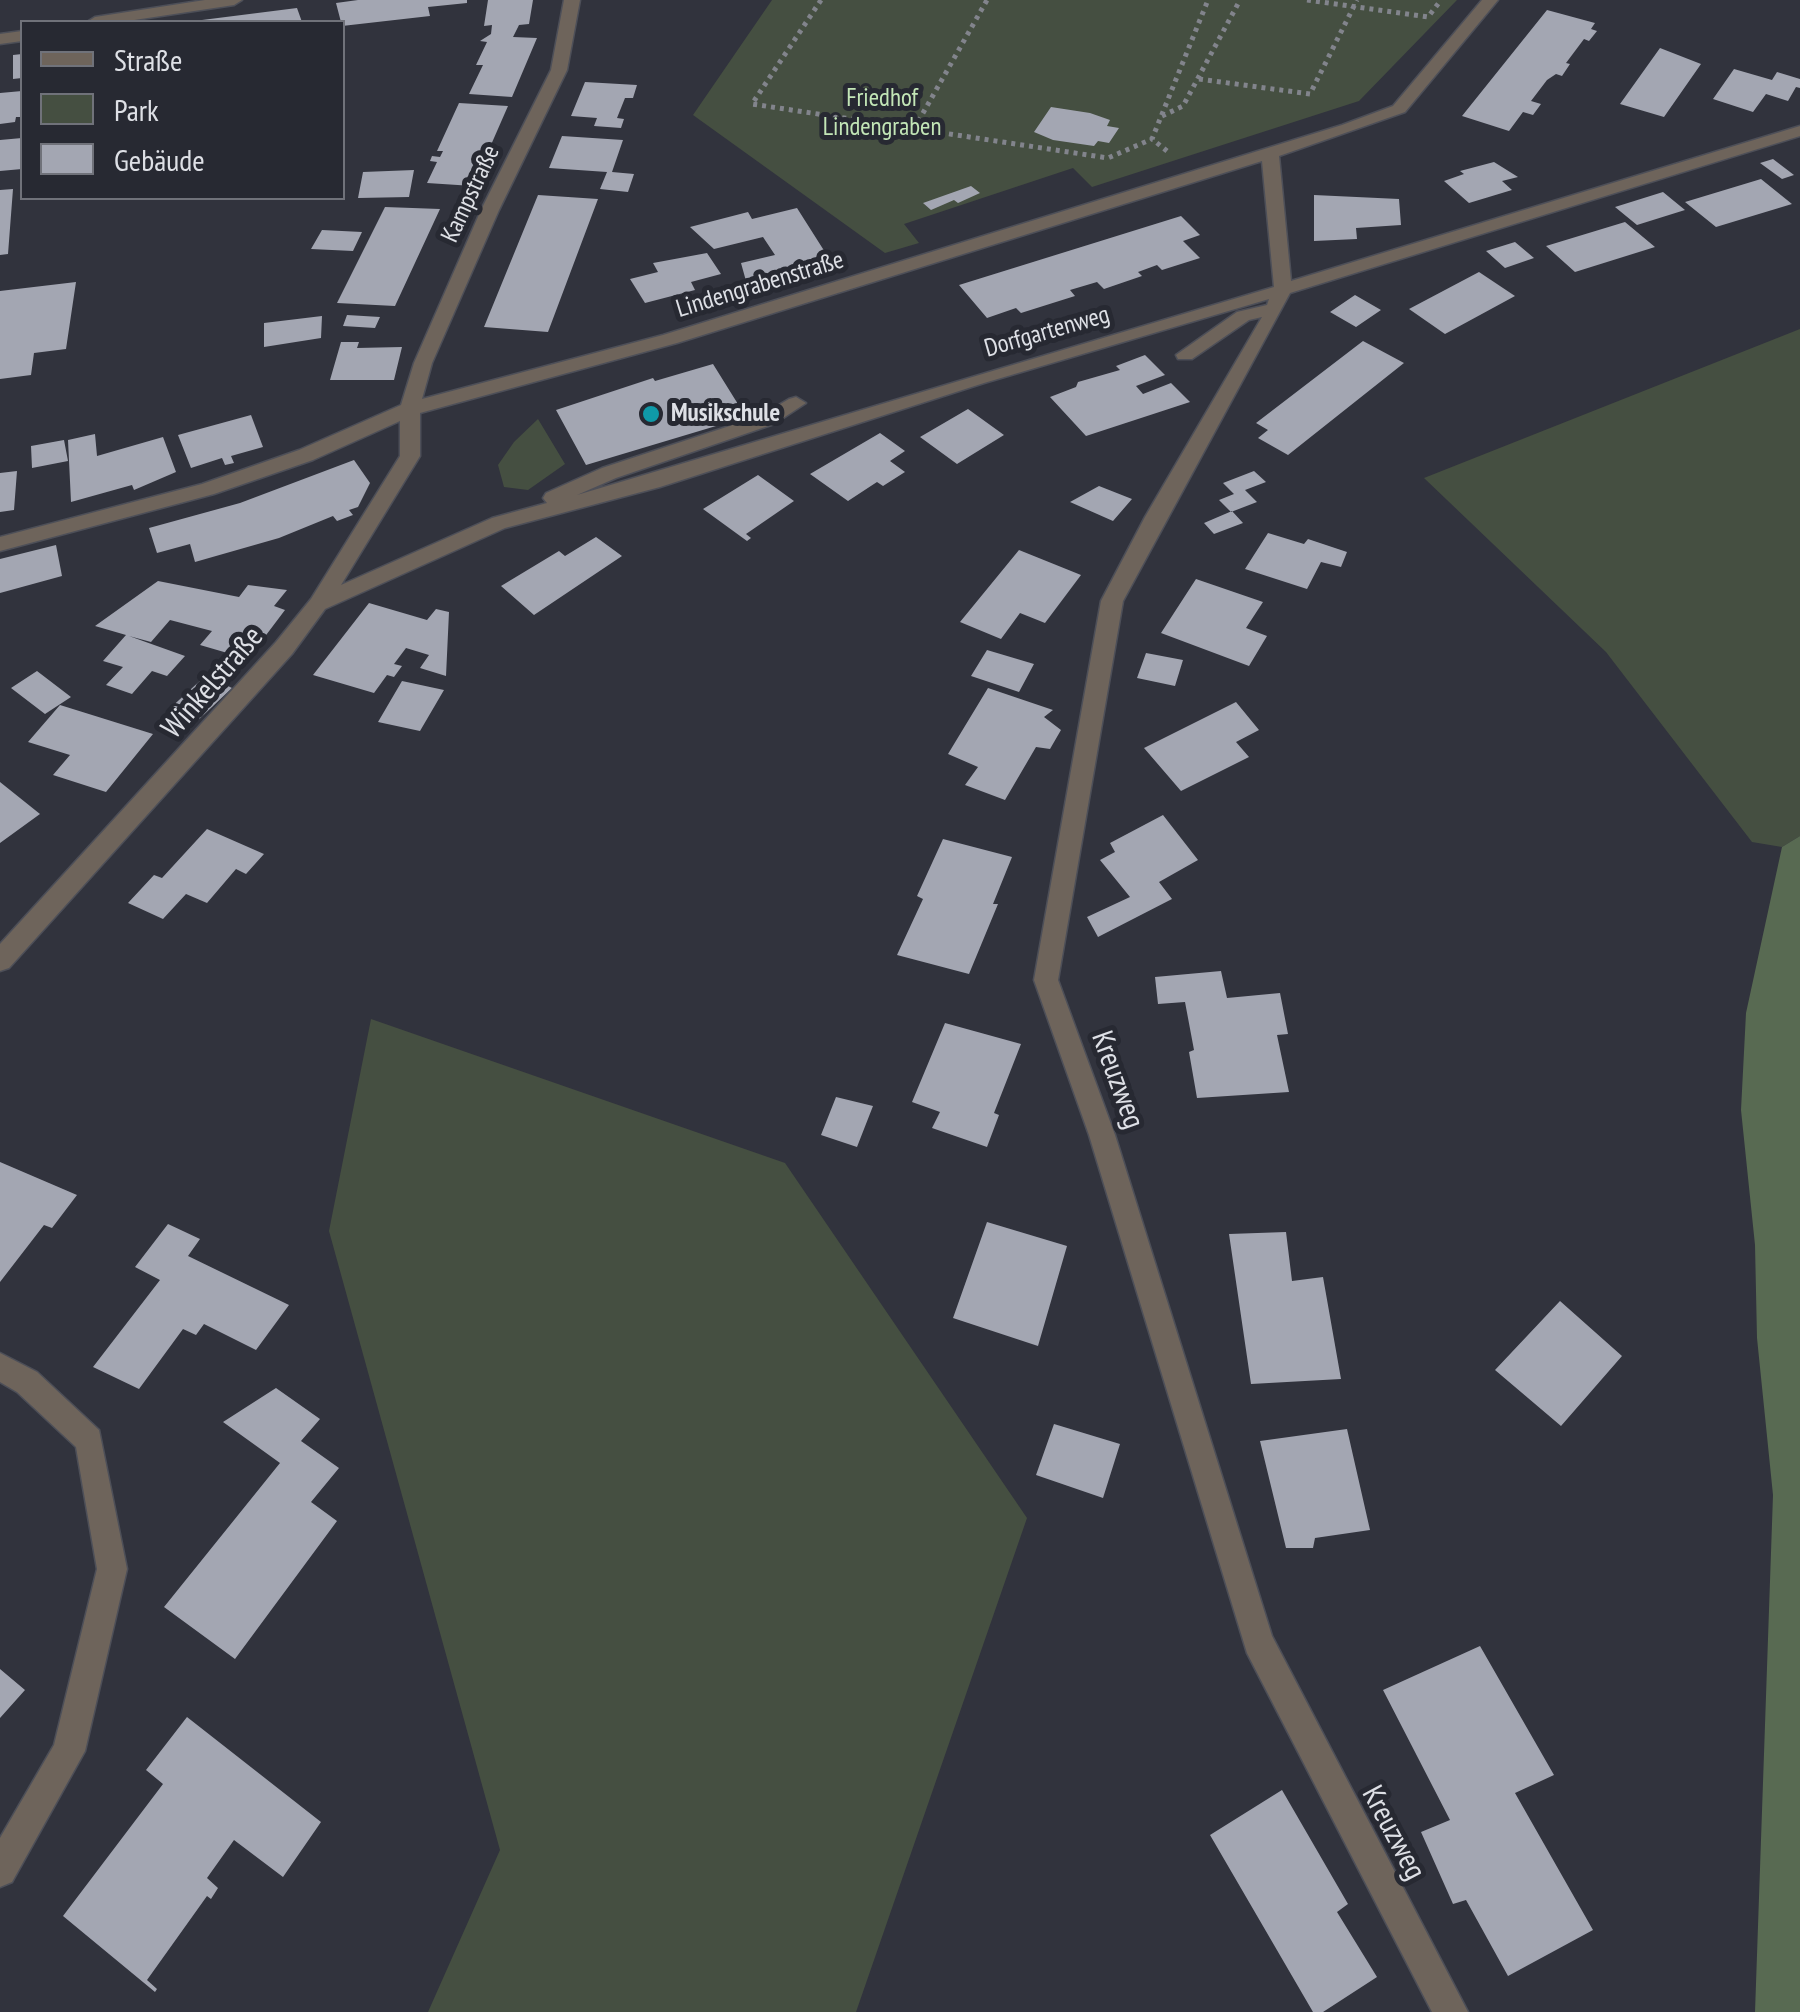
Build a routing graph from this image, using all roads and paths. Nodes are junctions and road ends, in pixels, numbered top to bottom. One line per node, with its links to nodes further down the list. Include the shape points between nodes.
1 (234, 0): 11 (street)
2 (572, 0): 22 (street, Kampstraße, via 559,70 440,324)
3 (821, 0): 14 (path, via 752,104)
4 (986, 0): 14 (path)
5 (1208, 0): 16 (path)
6 (1240, 0): 12 (path)
7 (1307, 0): 9 (path, via 1428,17)
8 (1357, 0): 12 (path, via 1310,94)
9 (1441, 0)
10 (1490, 0): 17 (street, Lindengrabenstraße, via 1399,109)
11 (108, 20)
12 (1199, 80): 13 (path, via 1183,106)
13 (1160, 117)
14 (914, 129): 16 (path, via 1108,158)
15 (1800, 131): 19 (street, Dorfgartenweg)
16 (1152, 139): 18 (path)
17 (1270, 153): 18 (street, Lindengrabenstraße); 19 (street)
18 (1197, 175): 22 (street, Lindengrabenstraße, via 670,339)
19 (1279, 298): 20 (street); 23 (street, Dorfgartenweg, via 977,378); 29 (street, Kreuzweg, via 1112,601 1046,980 1102,1134 1258,1642)
20 (1185, 355)
21 (796, 403): 23 (street, via 767,420 609,473)
22 (410, 409): 24 (street, Lindengrabenstraße, via 208,488); 25 (street, Winkelstraße, via 410,456)
23 (524, 517): 25 (street, Dorfgartenweg)
24 (0, 544)
25 (318, 604): 26 (street, Winkelstraße)
26 (0, 961)
27 (0, 1367): 28 (street, via 27,1382 89,1440 112,1569 69,1751)
28 (0, 1870)
29 (1451, 2012)

